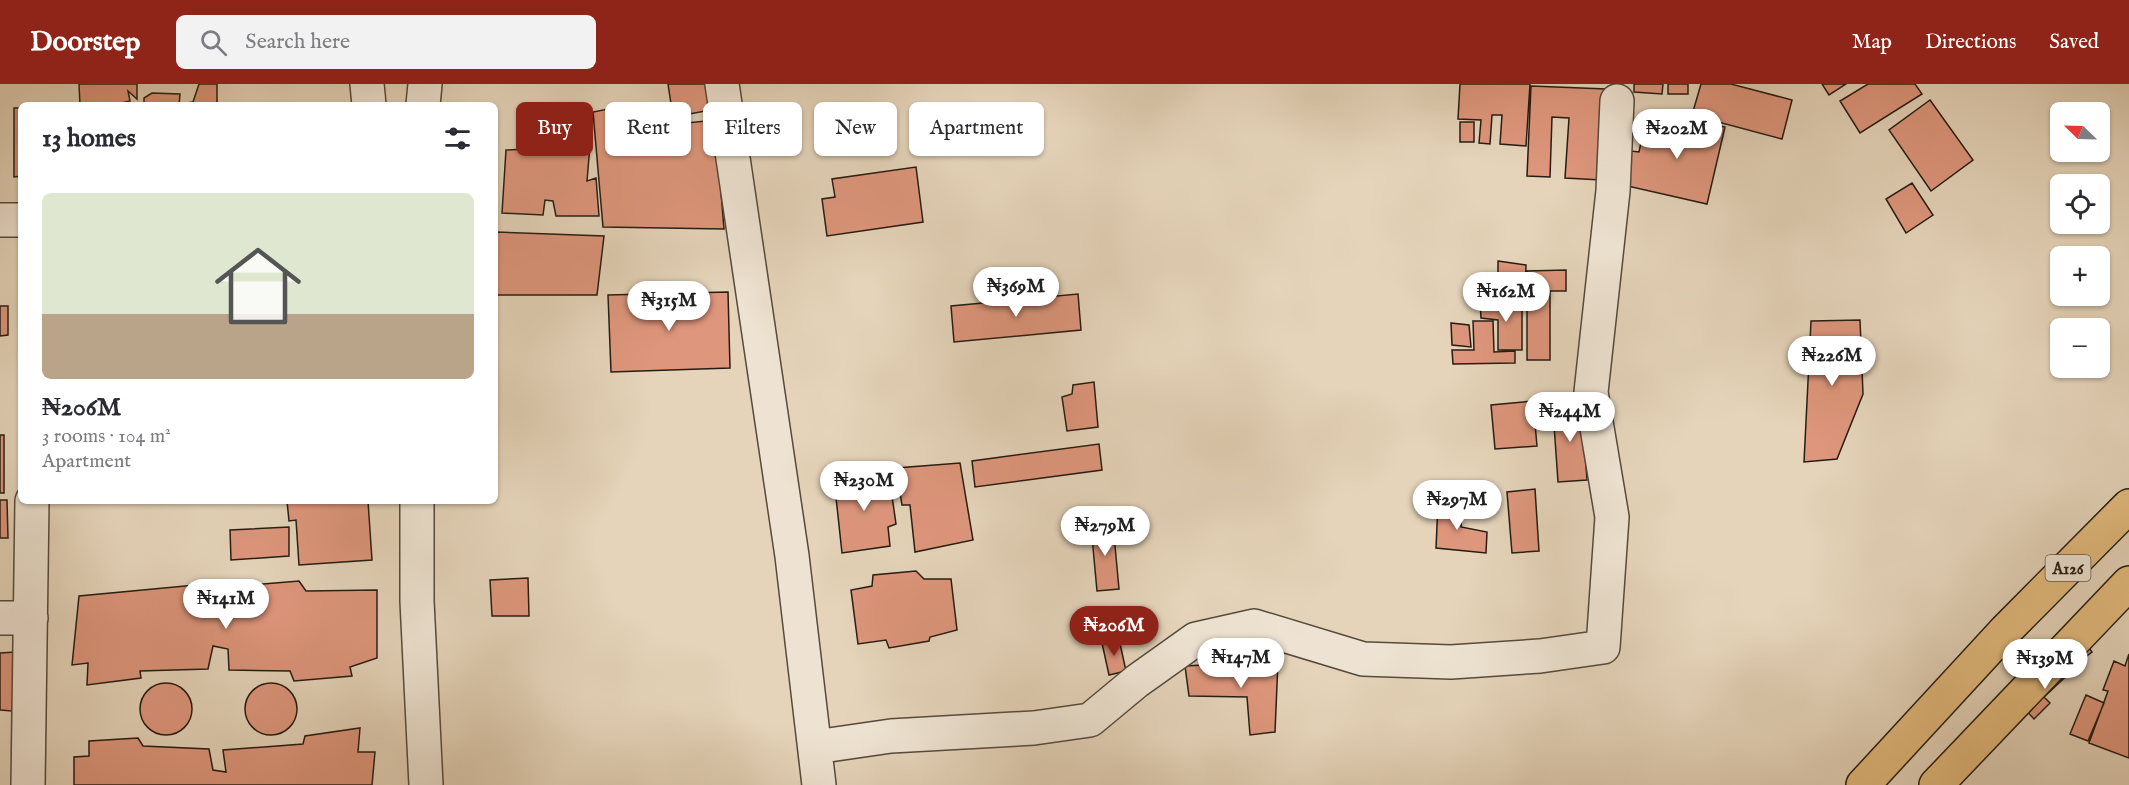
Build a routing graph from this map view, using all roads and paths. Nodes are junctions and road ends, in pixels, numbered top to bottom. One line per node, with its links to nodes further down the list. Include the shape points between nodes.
1 (367, 84): 5 (street)
2 (424, 84): 6 (street)
3 (722, 84): 14 (street, via 792,556)
4 (1617, 101): 14 (street, via 1613,191 1591,392 1612,517 1603,647 1451,662 1362,659 1254,626 1196,639 1090,720 1034,728 891,736)
5 (369, 102)
6 (423, 102)
7 (0, 220): 8 (street)
8 (18, 220)
9 (32, 504): 13 (street)
10 (417, 504): 16 (street, via 417,601)
11 (2129, 506): 18 (highway, A126, via 2006,630)
12 (2126, 592): 19 (highway, via 2043,671)
13 (15, 618): 15 (street)
14 (815, 747): 17 (street)
15 (28, 785)
16 (426, 785)
17 (819, 785)
18 (1863, 785)
19 (1936, 785)

